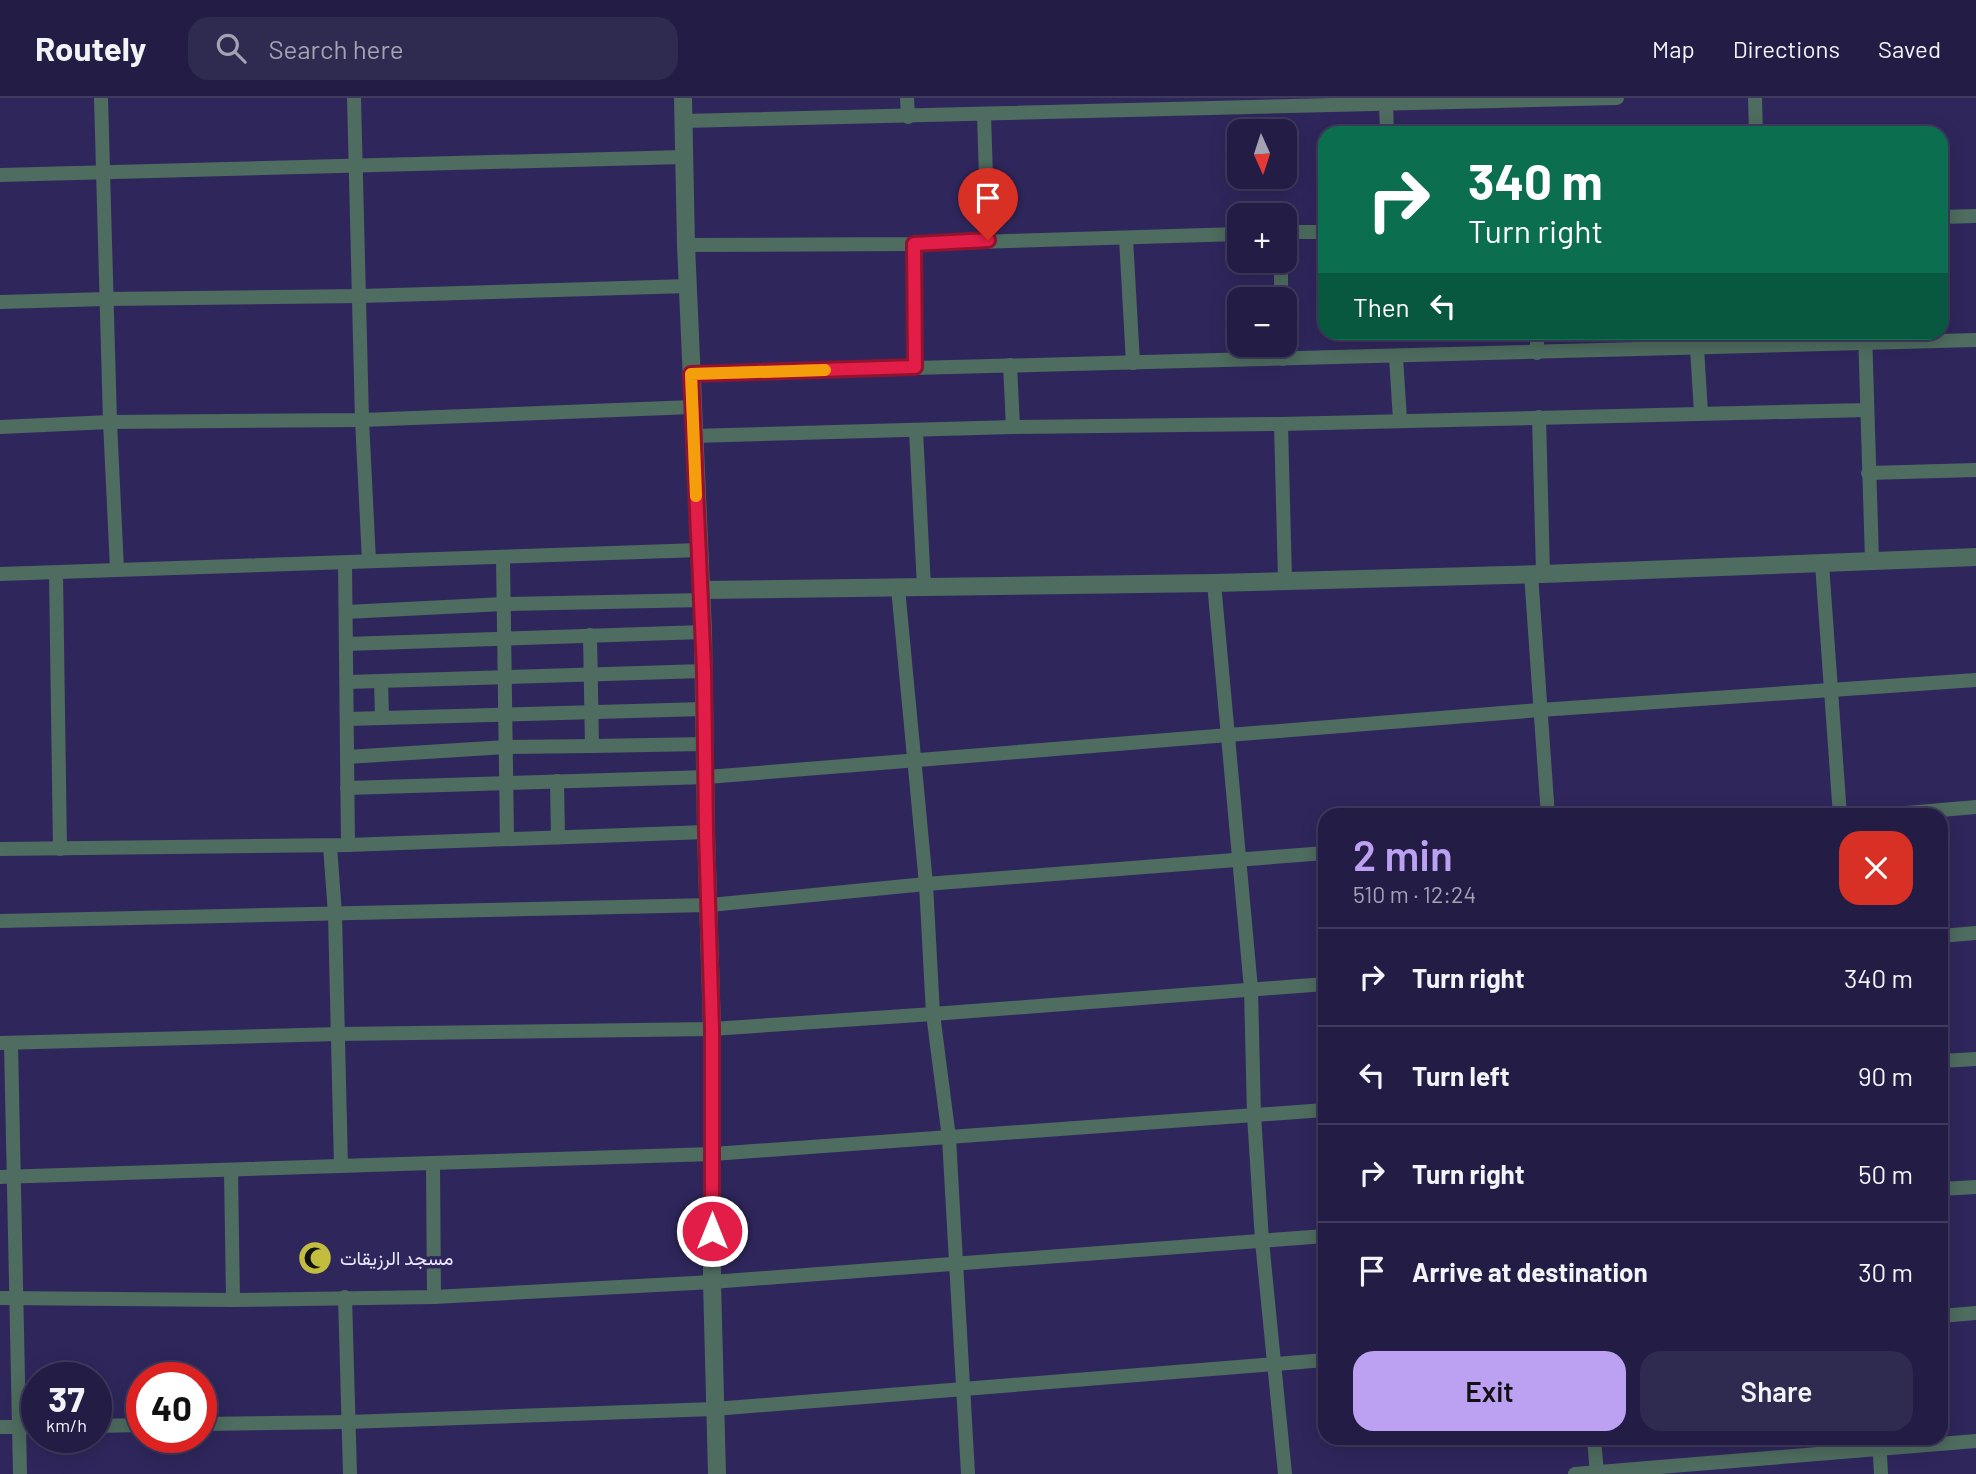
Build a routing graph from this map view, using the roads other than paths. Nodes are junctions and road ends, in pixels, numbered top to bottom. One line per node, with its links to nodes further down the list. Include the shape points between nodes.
1 (101, 98): 17 (street)
2 (354, 98): 16 (street)
3 (683, 98): 12 (street)
4 (907, 98): 11 (street)
5 (1617, 98): 7 (street)
6 (1755, 98): 14 (street)
7 (1529, 99): 8 (street)
8 (1386, 104): 9 (street); 13 (street)
9 (1124, 105): 10 (street)
10 (984, 115): 11 (street); 25 (street)
11 (908, 117): 12 (street)
12 (683, 121): 15 (street)
13 (1387, 126)
14 (1756, 126)
15 (684, 158): 16 (street); 27 (street)
16 (356, 167): 17 (street); 29 (street)
17 (103, 172): 18 (street); 30 (street)
18 (0, 175)
19 (1976, 216): 20 (street)
20 (1948, 217)
21 (1297, 232): 22 (street)
22 (1318, 232)
23 (1227, 234): 24 (street)
24 (1126, 238): 25 (street); 42 (street)
25 (988, 240): 26 (street)
26 (914, 244): 27 (street); 44 (street)
27 (685, 245): 28 (street)
28 (688, 286): 29 (street); 45 (street)
29 (360, 296): 30 (street); 50 (street)
30 (107, 299): 31 (street); 52 (street)
31 (0, 302)
32 (1948, 339): 36 (street)
33 (1537, 340): 38 (street)
34 (1831, 340): 37 (street)
35 (1865, 340): 47 (street)
36 (1976, 340)
37 (1697, 348): 38 (street); 48 (street)
38 (1538, 352): 41 (street)
39 (1297, 353): 41 (street)
40 (1227, 356): 42 (street)
41 (1396, 357): 51 (street)
42 (1133, 363): 43 (street)
43 (1010, 365): 44 (street); 55 (street)
44 (915, 367): 45 (street)
45 (691, 374): 46 (street)
46 (693, 407): 50 (street); 57 (street)
47 (1867, 410): 48 (street); 59 (street)
48 (1701, 413): 49 (street)
49 (1539, 417): 51 (street); 70 (street)
50 (362, 420): 52 (street); 64 (street)
51 (1400, 420): 53 (street)
52 (110, 422): 54 (street); 67 (street)
53 (1281, 424): 55 (street); 71 (street)
54 (0, 427)
55 (1013, 427): 56 (street)
56 (916, 431): 57 (street); 73 (street)
57 (693, 436): 60 (street)
58 (1976, 470): 59 (street)
59 (1868, 473): 63 (street)
60 (700, 550): 61 (street); 75 (street)
61 (503, 557): 64 (street); 76 (street)
62 (1976, 557): 63 (street)
63 (1872, 560): 66 (street)
64 (369, 561): 65 (street)
65 (345, 562): 67 (street); 77 (street)
66 (1822, 564): 70 (street); 88 (street)
67 (117, 569): 68 (street)
68 (56, 573): 69 (street); 115 (street)
69 (0, 574)
70 (1537, 574): 71 (street); 90 (street)
71 (1285, 580): 72 (street)
72 (1214, 583): 73 (street); 95 (street)
73 (924, 587): 74 (street)
74 (898, 588): 75 (street); 100 (street)
75 (702, 595): 76 (street); 78 (street)
76 (504, 604): 77 (street); 80 (street)
77 (346, 612): 81 (street)
78 (703, 632): 79 (street); 82 (street)
79 (590, 635): 80 (street); 83 (street)
80 (504, 638): 81 (street); 84 (street)
81 (346, 644): 87 (street)
82 (704, 671): 83 (street); 89 (street)
83 (591, 675): 84 (street); 91 (street)
84 (504, 677): 86 (street); 92 (street)
85 (1976, 680): 88 (street)
86 (381, 681): 87 (street); 93 (street)
87 (347, 682): 94 (street)
88 (1832, 689): 90 (street); 107 (street)
89 (704, 709): 91 (street); 96 (street)
90 (1541, 710): 95 (street); 106 (street)
91 (592, 713): 92 (street); 97 (street)
92 (505, 714): 93 (street); 98 (street)
93 (382, 717): 94 (street)
94 (347, 719): 99 (street)
95 (1229, 736): 100 (street); 117 (street)
96 (705, 744): 97 (street); 101 (street)
97 (592, 746): 98 (street)
98 (506, 747): 99 (street); 103 (street)
99 (347, 757): 104 (street)
100 (915, 760): 101 (street); 118 (street)
101 (707, 778): 102 (street); 109 (street)
102 (557, 781): 103 (street); 110 (street)
103 (506, 782): 104 (street); 111 (street)
104 (347, 788): 112 (street)
105 (1976, 807): 108 (street)
106 (1547, 808)
107 (1839, 808)
108 (1948, 809)
109 (706, 832): 110 (street); 119 (street)
110 (558, 836): 111 (street)
111 (507, 838): 112 (street)
112 (348, 845): 113 (street)
113 (330, 846): 115 (street); 120 (street)
114 (0, 849): 115 (street)
115 (60, 849)
116 (1318, 853): 117 (street)
117 (1240, 858): 118 (street); 125 (street)
118 (926, 884): 119 (street); 126 (street)
119 (710, 905): 120 (street); 127 (street)
120 (335, 914): 121 (street); 128 (street)
121 (0, 921)
122 (1976, 933): 123 (street)
123 (1948, 935)
124 (1318, 984): 125 (street)
125 (1251, 989): 126 (street); 133 (street)
126 (933, 1014): 127 (street); 134 (street)
127 (712, 1029): 128 (street); 135 (street)
128 (338, 1034): 129 (street); 137 (street)
129 (5, 1043): 139 (street)
130 (1976, 1059): 131 (street)
131 (1948, 1061)
132 (1318, 1110): 133 (street)
133 (1254, 1115): 134 (street); 143 (street)
134 (949, 1138): 135 (street); 144 (street)
135 (712, 1154): 136 (street); 145 (street)
136 (433, 1164): 137 (street); 147 (street)
137 (341, 1166): 138 (street)
138 (231, 1170): 139 (street); 149 (street)
139 (7, 1176): 148 (street)
140 (1976, 1187): 141 (street)
141 (1948, 1189)
142 (1318, 1237): 143 (street)
143 (1262, 1241): 144 (street); 153 (street)
144 (957, 1264): 145 (street); 154 (street)
145 (712, 1282): 147 (street); 155 (street)
146 (345, 1297): 147 (street); 149 (street); 156 (street)
147 (434, 1297)
148 (8, 1298): 149 (street); 159 (street)
149 (233, 1300)
150 (1976, 1313): 151 (street)
151 (1948, 1315)
152 (1318, 1361): 153 (street)
153 (1275, 1364): 154 (street); 170 (street)
154 (963, 1388): 155 (street); 169 (street)
155 (715, 1409): 156 (street); 168 (street)
156 (348, 1422): 157 (street); 167 (street)
157 (217, 1424)
158 (0, 1427): 159 (street)
159 (20, 1427): 166 (street)
160 (1976, 1441): 161 (street)
161 (1948, 1442)
162 (1595, 1445): 165 (street)
163 (1869, 1445): 165 (street)
164 (1879, 1445): 172 (street)
165 (1597, 1473): 171 (street)
166 (20, 1474)
167 (350, 1474)
168 (717, 1474)
169 (968, 1474)
170 (1285, 1474)
171 (1575, 1474)
172 (1881, 1474)

